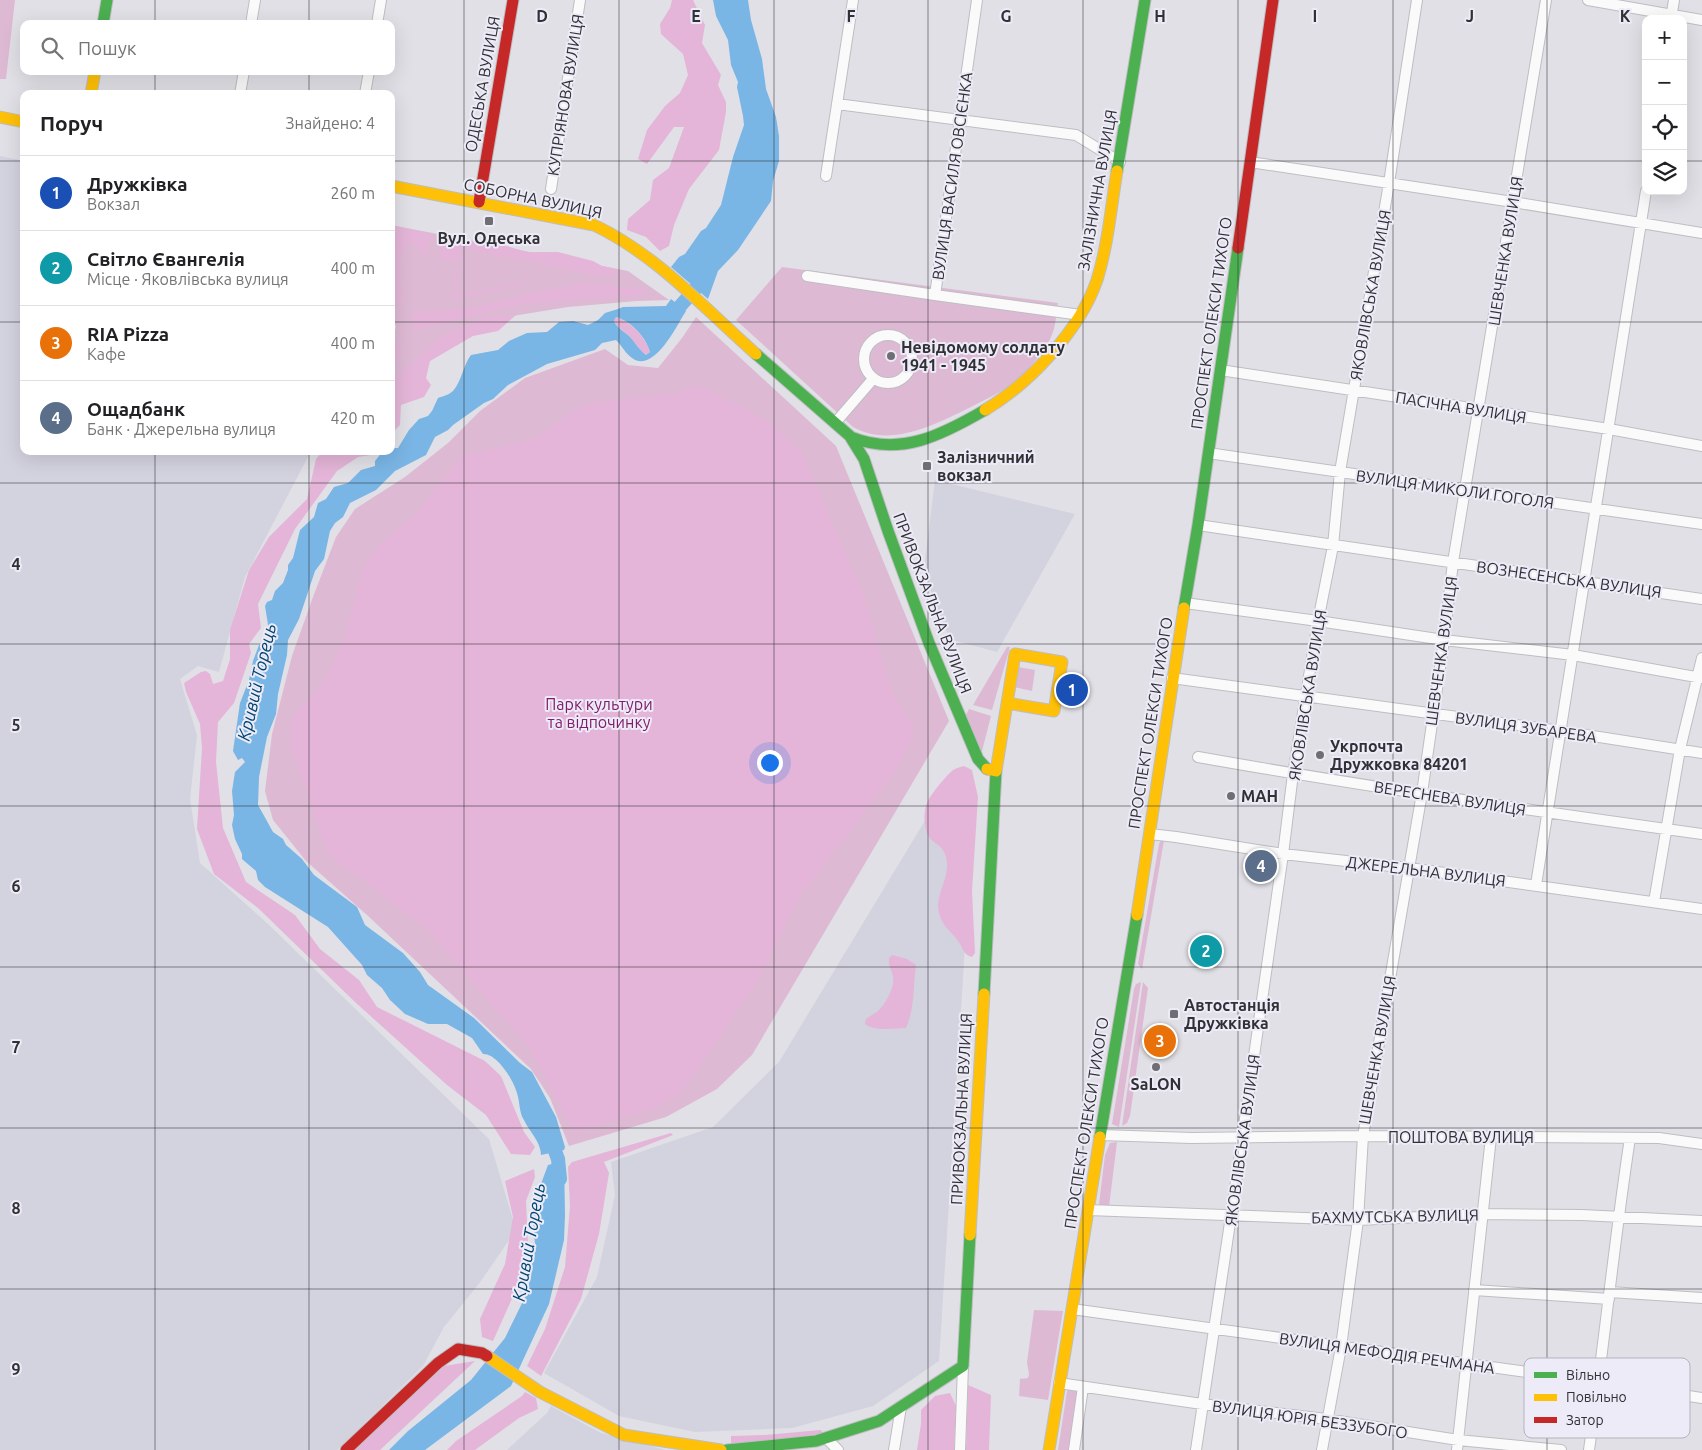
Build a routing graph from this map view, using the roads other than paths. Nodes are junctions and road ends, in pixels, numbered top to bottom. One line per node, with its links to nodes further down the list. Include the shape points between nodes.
1 (107, 0): 17 (street)
2 (255, 0): 18 (street)
3 (381, 0): 19 (street)
4 (513, 0): 38 (street, ОДЕСЬКА ВУЛИЦЯ)
5 (580, 0): 36 (street, КУПРІЯНОВА ВУЛИЦЯ)
6 (852, 0): 27 (street)
7 (977, 0): 29 (street, ВУЛИЦЯ ВАСИЛЯ ОВСІЄНКА)
8 (1145, 0): 31 (street, ЗАЛІЗНИЧНА ВУЛИЦЯ)
9 (1273, 0): 32 (street, ПРОСПЕКТ ОЛЕКСИ ТИХОГО)
10 (1417, 0): 34 (street, ЯКОВЛІВСЬКА ВУЛИЦЯ)
11 (1546, 0): 39 (street, ШЕВЧЕНКА ВУЛИЦЯ)
12 (1588, 0): 14 (street)
13 (1674, 0): 15 (street)
14 (1662, 15)
15 (1672, 15)
16 (1687, 18): 20 (street)
17 (104, 20)
18 (252, 20)
19 (378, 20)
20 (1702, 20)
21 (94, 75): 24 (street)
22 (243, 75): 25 (street)
23 (368, 75): 26 (street)
24 (92, 90)
25 (241, 90)
26 (366, 90)
27 (837, 104): 29 (street); 33 (street)
28 (0, 117): 30 (street)
29 (960, 120): 31 (street, via 1076,135); 43 (street, ВУЛИЦЯ ВАСИЛЯ ОВСІЄНКА)
30 (20, 121)
31 (1120, 162): 44 (street, ЗАЛІЗНИЧНА ВУЛИЦЯ, via 1098,278)
32 (1250, 162): 34 (street); 46 (street, ПРОСПЕКТ ОЛЕКСИ ТИХОГО)
33 (826, 176)
34 (1389, 183): 39 (street); 48 (street, ЯКОВЛІВСЬКА ВУЛИЦЯ)
35 (395, 187): 38 (street, СОБОРНА ВУЛИЦЯ)
36 (551, 189)
37 (1646, 195): 40 (street)
38 (479, 202): 45 (street, СОБОРНА ВУЛИЦЯ, via 594,225 626,241 658,265)
39 (1513, 202): 40 (street); 49 (street, ШЕВЧЕНКА ВУЛИЦЯ)
40 (1642, 223): 41 (street); 51 (street)
41 (1702, 233)
42 (807, 276): 43 (street)
43 (935, 295): 44 (street, ВУЛИЦЯ ВАСИЛЯ ОВСІЄНКА)
44 (1081, 314): 52 (street, ЗАЛІЗНИЧНА ВУЛИЦЯ, via 1018,388 948,430 899,446 874,446)
45 (717, 319): 50 (street, ЗАЛІЗНИЧНА ВУЛИЦЯ)
46 (1220, 370): 48 (street, ПАСІЧНА ВУЛИЦЯ); 54 (street, ПРОСПЕКТ ОЛЕКСИ ТИХОГО)
47 (874, 379): 47 (street, via 889,383 904,377 912,362 903,340 889,335 868,344 864,366); 50 (street)
48 (1354, 390): 49 (street, ПАСІЧНА ВУЛИЦЯ); 55 (street, ЯКОВЛІВСЬКА ВУЛИЦЯ)
49 (1478, 409): 51 (street, ПАСІЧНА ВУЛИЦЯ); 56 (street, ШЕВЧЕНКА ВУЛИЦЯ)
50 (835, 423): 52 (street, ЗАЛІЗНИЧНА ВУЛИЦЯ)
51 (1609, 429): 53 (street, ПАСІЧНА ВУЛИЦЯ); 57 (street)
52 (850, 437): 78 (street, ПРИВОКЗАЛЬНА ВУЛИЦЯ, via 864,459 926,635 978,759 988,769)
53 (1702, 446)
54 (1208, 453): 55 (street, ВУЛИЦЯ МИКОЛИ ГОГОЛЯ); 59 (street, ПРОСПЕКТ ОЛЕКСИ ТИХОГО)
55 (1340, 472): 56 (street, ВУЛИЦЯ МИКОЛИ ГОГОЛЯ); 60 (street, ЯКОВЛІВСЬКА ВУЛИЦЯ)
56 (1465, 490): 57 (street, ВУЛИЦЯ МИКОЛИ ГОГОЛЯ); 61 (street, ШЕВЧЕНКА ВУЛИЦЯ)
57 (1596, 509): 58 (street, ВУЛИЦЯ МИКОЛИ ГОГОЛЯ); 62 (street)
58 (1702, 524)
59 (1198, 525): 60 (street, ВОЗНЕСЕНСЬКА ВУЛИЦЯ); 64 (street, ПРОСПЕКТ ОЛЕКСИ ТИХОГО)
60 (1333, 546): 61 (street, ВОЗНЕСЕНСЬКА ВУЛИЦЯ); 65 (street, ЯКОВЛІВСЬКА ВУЛИЦЯ)
61 (1453, 562): 62 (street, ВОЗНЕСЕНСЬКА ВУЛИЦЯ); 66 (street, ШЕВЧЕНКА ВУЛИЦЯ)
62 (1584, 582): 63 (street, ВОЗНЕСЕНСЬКА ВУЛИЦЯ); 67 (street)
63 (1702, 599)
64 (1185, 604): 65 (street); 69 (street, ПРОСПЕКТ ОЛЕКСИ ТИХОГО)
65 (1318, 621): 66 (street); 71 (street, ЯКОВЛІВСЬКА ВУЛИЦЯ)
66 (1444, 640): 67 (street); 73 (street, ШЕВЧЕНКА ВУЛИЦЯ)
67 (1573, 655): 70 (street); 74 (street)
68 (1702, 658): 70 (street)
69 (1172, 678): 71 (street, ВУЛИЦЯ ЗУБАРЕВА); 83 (street, ПРОСПЕКТ ОЛЕКСИ ТИХОГО)
70 (1700, 678): 75 (street)
71 (1307, 697): 73 (street, ВУЛИЦЯ ЗУБАРЕВА); 79 (street, ЯКОВЛІВСЬКА ВУЛИЦЯ)
72 (1007, 703): 72 (street, ПРИВОКЗАЛЬНА ВУЛИЦЯ, via 1054,710 1062,662 1015,654); 78 (street, ПРИВОКЗАЛЬНА ВУЛИЦЯ)
73 (1433, 714): 74 (street, ВУЛИЦЯ ЗУБАРЕВА); 80 (street, ШЕВЧЕНКА ВУЛИЦЯ)
74 (1561, 731): 75 (street, ВУЛИЦЯ ЗУБАРЕВА); 81 (street)
75 (1680, 750): 76 (street, ВУЛИЦЯ ЗУБАРЕВА); 82 (street)
76 (1702, 753)
77 (1198, 757): 79 (street, ВЕРЕСНЕВА ВУЛИЦЯ)
78 (996, 771): 110 (street, ПРИВОКЗАЛЬНА ВУЛИЦЯ)
79 (1293, 774): 80 (street, ВЕРЕСНЕВА ВУЛИЦЯ); 85 (street, ЯКОВЛІВСЬКА ВУЛИЦЯ)
80 (1422, 793): 81 (street, ВЕРЕСНЕВА ВУЛИЦЯ); 86 (street, ШЕВЧЕНКА ВУЛИЦЯ)
81 (1548, 813): 82 (street, ВЕРЕСНЕВА ВУЛИЦЯ); 87 (street)
82 (1667, 829): 84 (street, ВЕРЕСНЕВА ВУЛИЦЯ); 88 (street)
83 (1150, 834): 85 (street, ДЖЕРЕЛЬНА ВУЛИЦЯ); 90 (street, ПРОСПЕКТ ОЛЕКСИ ТИХОГО)
84 (1702, 834)
85 (1283, 854): 86 (street, ДЖЕРЕЛЬНА ВУЛИЦЯ); 92 (street, ЯКОВЛІВСЬКА ВУЛИЦЯ)
86 (1408, 868): 87 (street, ДЖЕРЕЛЬНА ВУЛИЦЯ); 91 (street, ШЕВЧЕНКА ВУЛИЦЯ)
87 (1536, 886): 88 (street, ДЖЕРЕЛЬНА ВУЛИЦЯ)
88 (1654, 902): 89 (street, ДЖЕРЕЛЬНА ВУЛИЦЯ)
89 (1702, 909)
90 (1100, 1135): 92 (street, ПОШТОВА ВУЛИЦЯ); 96 (street, ПРОСПЕКТ ОЛЕКСИ ТИХОГО)
91 (1363, 1136): 92 (street, ПОШТОВА ВУЛИЦЯ); 93 (street, ПОШТОВА ВУЛИЦЯ); 100 (street, ШЕВЧЕНКА ВУЛИЦЯ)
92 (1243, 1137): 98 (street, ЯКОВЛІВСЬКА ВУЛИЦЯ)
93 (1492, 1137): 94 (street, ПОШТОВА ВУЛИЦЯ); 97 (street)
94 (1630, 1138): 95 (street, ПОШТОВА ВУЛИЦЯ); 99 (street)
95 (1702, 1144)
96 (1088, 1210): 98 (street, БАХМУТСЬКА ВУЛИЦЯ); 105 (street, ПРОСПЕКТ ОЛЕКСИ ТИХОГО)
97 (1483, 1214): 99 (street, БАХМУТСЬКА ВУЛИЦЯ); 100 (street, БАХМУТСЬКА ВУЛИЦЯ); 102 (street)
98 (1231, 1216): 100 (street, БАХМУТСЬКА ВУЛИЦЯ); 106 (street, ЯКОВЛІВСЬКА ВУЛИЦЯ)
99 (1618, 1216): 101 (street, БАХМУТСЬКА ВУЛИЦЯ); 103 (street)
100 (1358, 1220): 107 (street, ШЕВЧЕНКА ВУЛИЦЯ)
101 (1702, 1221)
102 (1474, 1290): 103 (street); 109 (street)
103 (1610, 1295): 104 (street); 108 (street)
104 (1702, 1298)
105 (1072, 1308): 106 (street, ВУЛИЦЯ МЕФОДІЯ РЕЧМАНА); 112 (street, ПРОСПЕКТ ОЛЕКСИ ТИХОГО)
106 (1214, 1328): 107 (street, ВУЛИЦЯ МЕФОДІЯ РЕЧМАНА); 114 (street, ЯКОВЛІВСЬКА ВУЛИЦЯ)
107 (1341, 1347): 109 (street, ВУЛИЦЯ МЕФОДІЯ РЕЧМАНА); 116 (street, ШЕВЧЕНКА ВУЛИЦЯ)
108 (1602, 1358)
109 (1466, 1364): 111 (street, ВУЛИЦЯ МЕФОДІЯ РЕЧМАНА); 118 (street)
110 (963, 1366): 115 (street); 124 (street, ПРИВОКЗАЛЬНА ВУЛИЦЯ)
111 (1524, 1372)
112 (1059, 1383): 113 (street, ВУЛИЦЯ ЮРІЯ БЕЗЗУБОГО); 125 (street, ПРОСПЕКТ ОЛЕКСИ ТИХОГО)
113 (1083, 1387): 114 (street, ВУЛИЦЯ ЮРІЯ БЕЗЗУБОГО); 126 (street)
114 (1202, 1404): 116 (street, ВУЛИЦЯ ЮРІЯ БЕЗЗУБОГО); 127 (street, ЯКОВЛІВСЬКА ВУЛИЦЯ)
115 (901, 1407): 117 (street, via 879,1421); 123 (street)
116 (1326, 1419): 118 (street, ВУЛИЦЯ ЮРІЯ БЕЗЗУБОГО); 128 (street, ШЕВЧЕНКА ВУЛИЦЯ)
117 (826, 1438): 121 (street); 122 (street)
118 (1458, 1445): 129 (street, ВУЛИЦЯ ЮРІЯ БЕЗЗУБОГО)
119 (346, 1450): 120 (street, via 458,1348 482,1353 540,1392 624,1435)
120 (721, 1450)
121 (727, 1450)
122 (838, 1450)
123 (894, 1450)
124 (960, 1450)
125 (1048, 1450)
126 (1074, 1450)
127 (1196, 1450)
128 (1322, 1450)
129 (1561, 1450)

